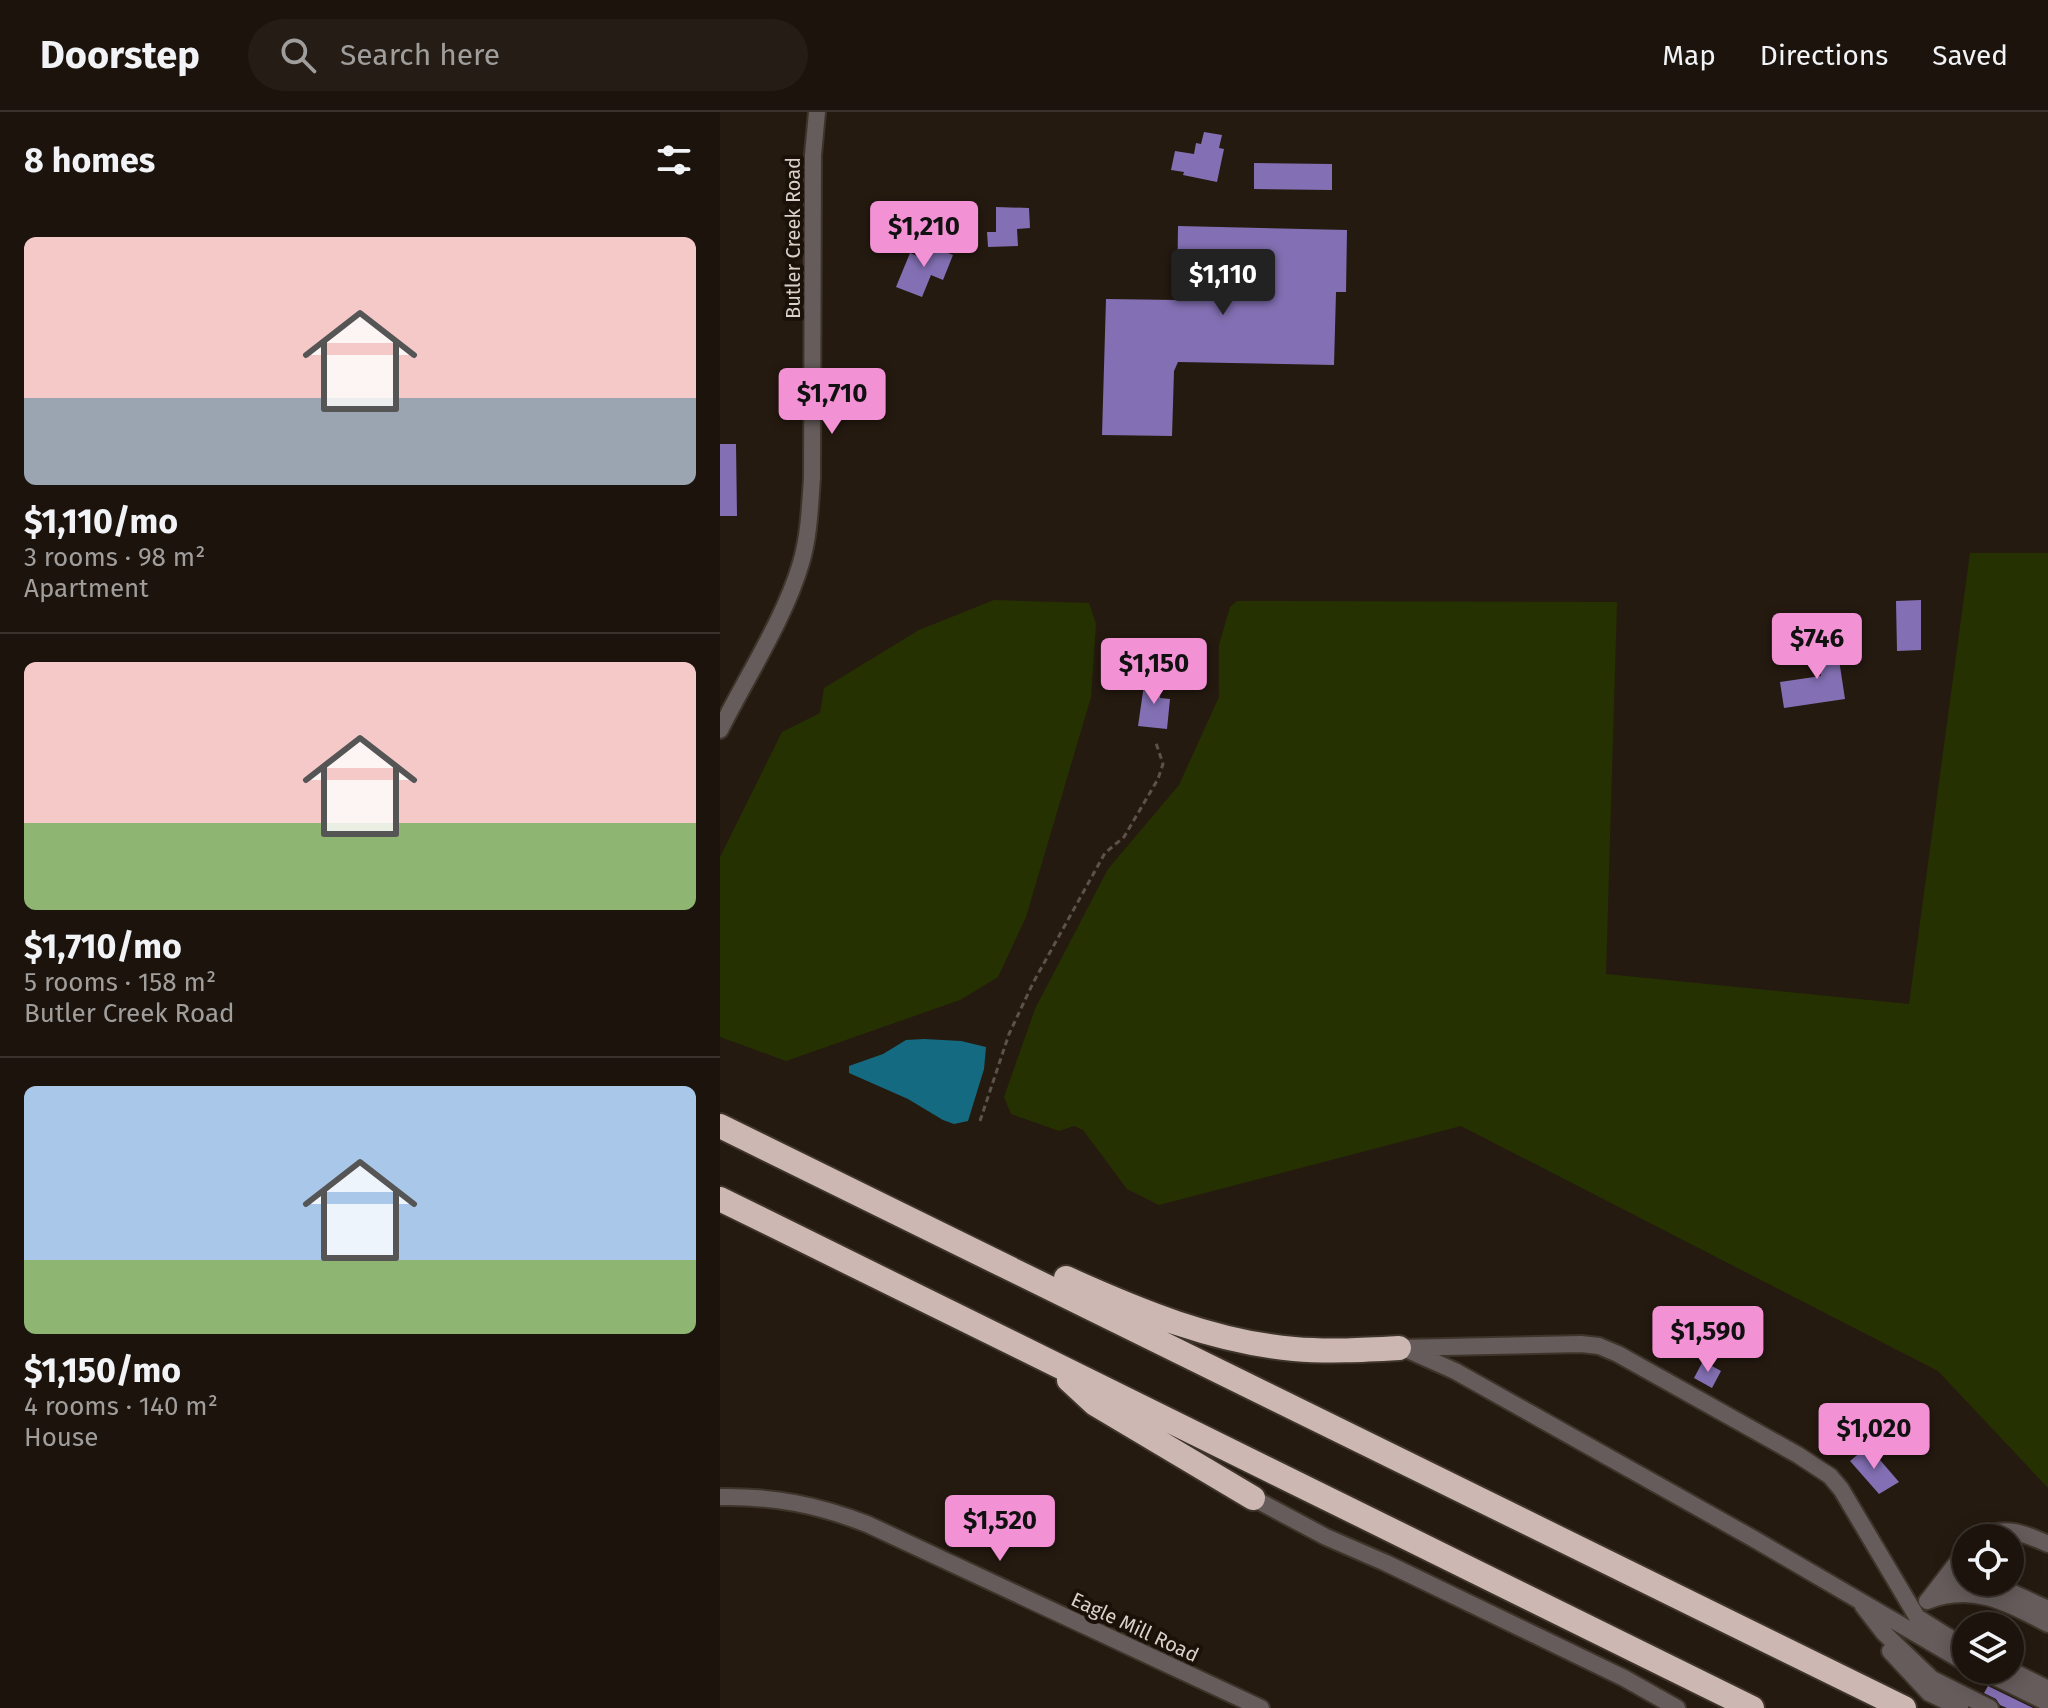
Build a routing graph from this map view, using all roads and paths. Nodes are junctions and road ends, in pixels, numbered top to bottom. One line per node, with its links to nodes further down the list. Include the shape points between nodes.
1 (817, 112): 2 (street, Butler Creek Road, via 812,478 805,545 783,606)
2 (720, 730)
3 (1156, 743): 4 (path, via 1163,764 1158,779 1124,837 1105,853 1033,983 1009,1034)
4 (980, 1121)
5 (720, 1126): 7 (highway, via 1109,1298 1188,1327 1294,1349); 32 (highway)
6 (720, 1199): 8 (highway)
7 (1399, 1348): 15 (street, via 1455,1371); 20 (street, via 1581,1344 1618,1354 1830,1476)
8 (1046, 1359): 10 (highway, via 1095,1404); 31 (highway)
9 (720, 1497): 30 (street, Eagle Mill Road, via 790,1500 867,1524)
10 (1253, 1498): 29 (street, via 1382,1570 1605,1679)
11 (2024, 1534): 12 (street)
12 (2048, 1544)
13 (1952, 1577): 18 (street)
14 (2024, 1587): 17 (street)
15 (1854, 1596): 20 (street); 23 (street); 33 (street, via 1905,1669 1929,1693); 34 (street, via 1932,1679)
16 (2020, 1596): 19 (street)
17 (2048, 1598)
18 (1927, 1601): 20 (street); 21 (street, via 1967,1593 2009,1604)
19 (2048, 1609)
20 (1918, 1618): 22 (street); 23 (street)
21 (2048, 1624)
22 (1952, 1639)
23 (1933, 1644): 24 (street)
24 (1952, 1655)
25 (2024, 1677): 27 (street)
26 (2009, 1684): 28 (street)
27 (2048, 1689)
28 (2048, 1703)
29 (1675, 1707)
30 (1261, 1708)
31 (1752, 1708)
32 (1904, 1708)
33 (1960, 1708)
34 (1990, 1708)

